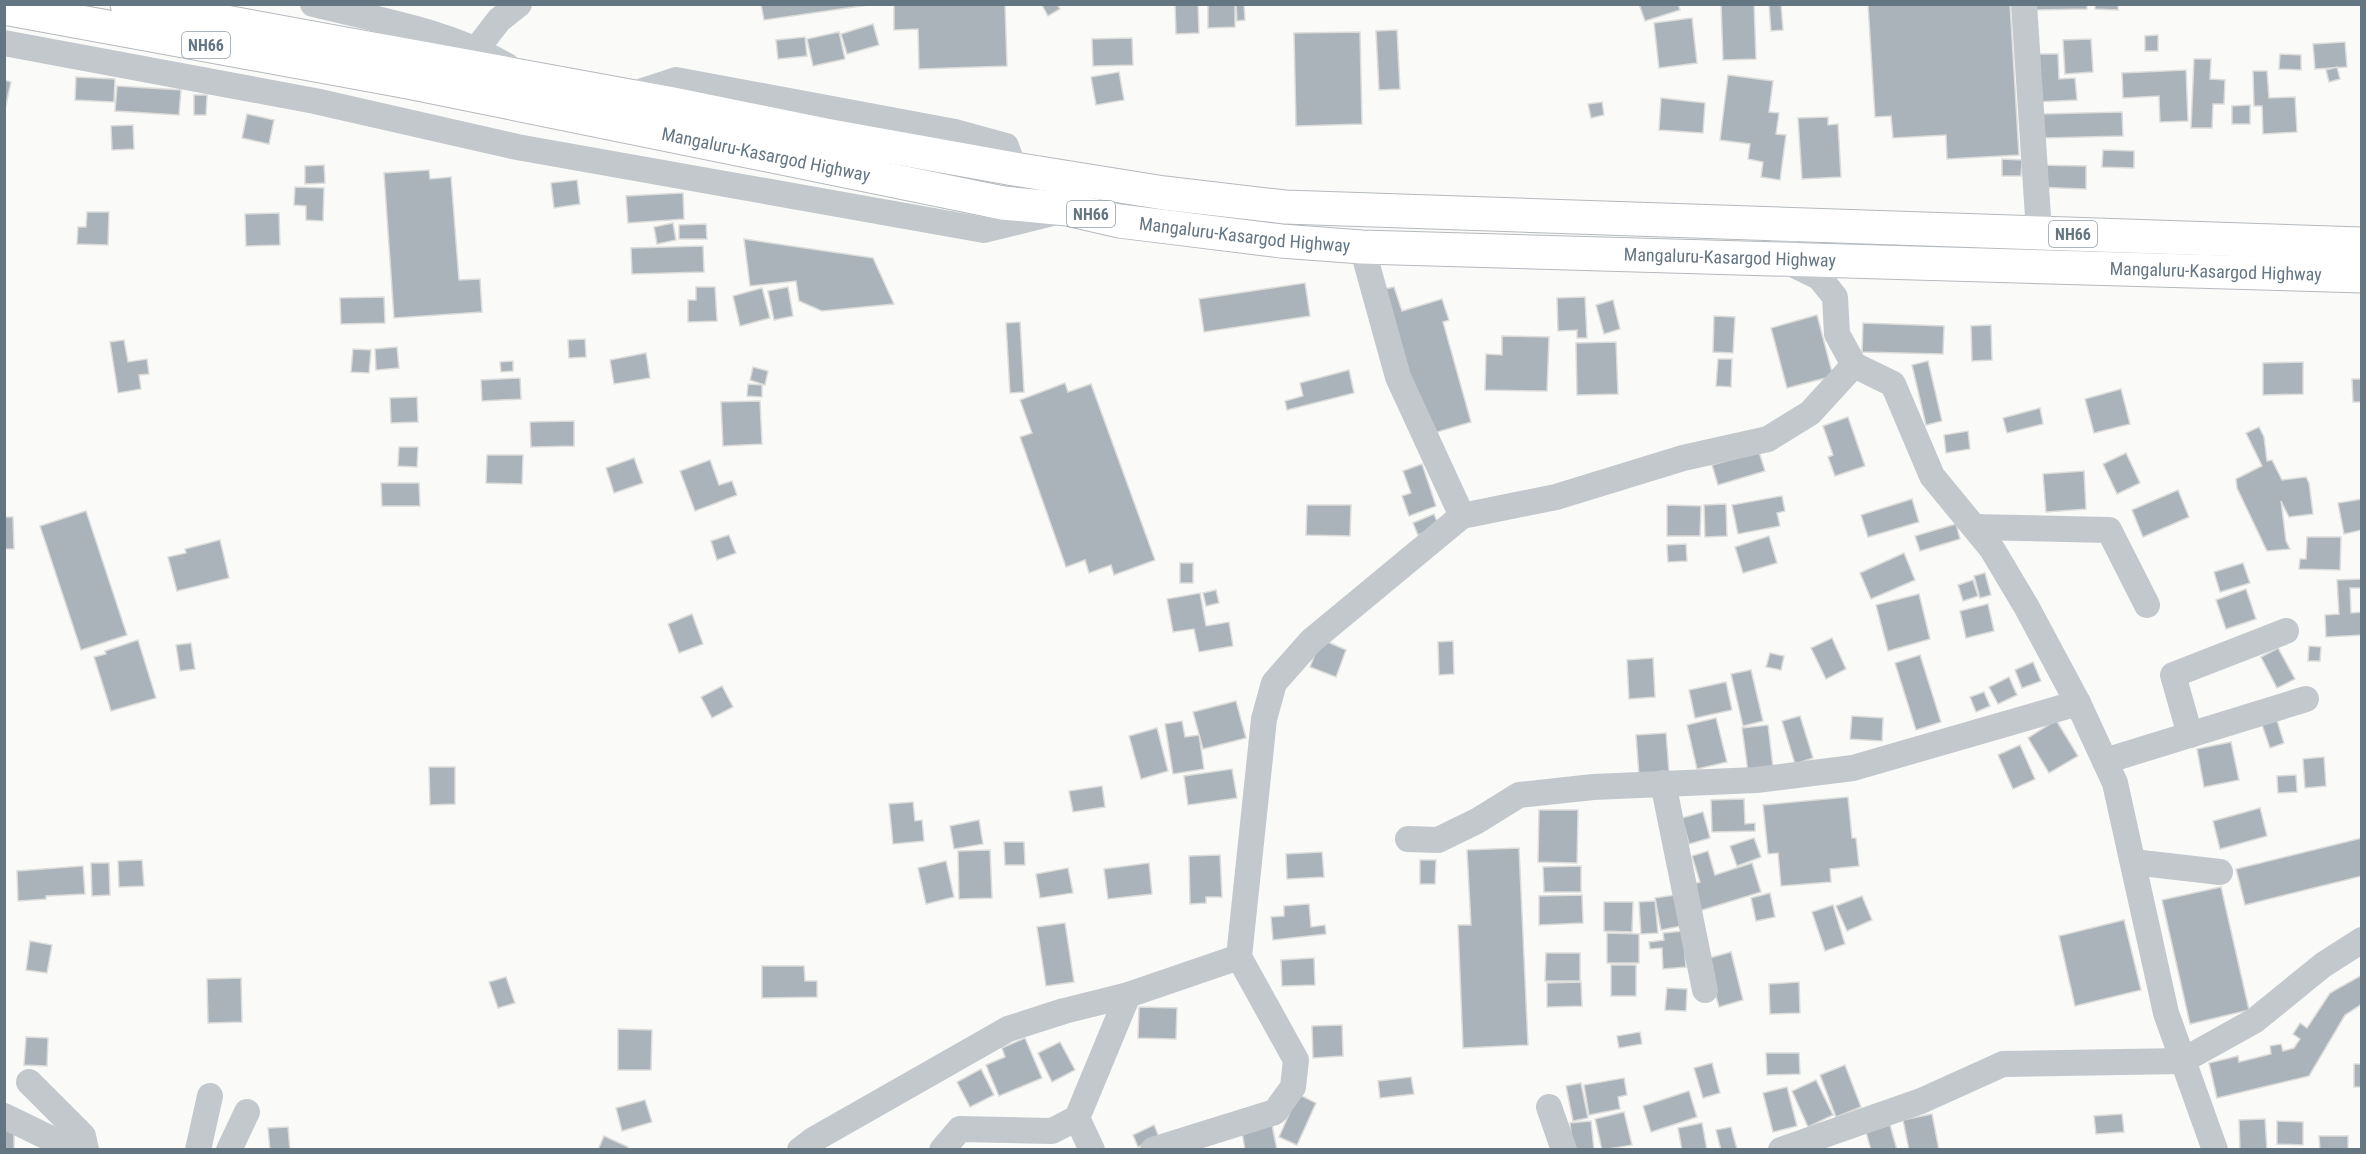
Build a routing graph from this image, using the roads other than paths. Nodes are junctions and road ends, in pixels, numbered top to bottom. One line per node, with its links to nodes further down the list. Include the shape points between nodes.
1 (127, 4): 8 (highway, Mangaluru-Kasargod Highway / NH66)
2 (314, 4): 7 (street, via 432,33)
3 (519, 4): 7 (street, via 499,20)
4 (2024, 4): 12 (street)
5 (4, 8): 8 (highway, Mangaluru-Kasargod Highway / NH66)
6 (4, 43): 10 (street, via 315,101 517,147 984,230)
7 (475, 51): 9 (street)
8 (412, 70): 9 (highway, Mangaluru-Kasargod Highway / NH66); 10 (highway, Mangaluru-Kasargod Highway / NH66, via 992,201)
9 (528, 79): 11 (highway, Mangaluru-Kasargod Highway / NH66, via 1014,169 1285,207)
10 (1067, 210): 14 (highway, Mangaluru-Kasargod Highway / NH66, via 1142,224)
11 (1785, 224): 12 (highway, Mangaluru-Kasargod Highway / NH66); 15 (street)
12 (2039, 232): 13 (highway, Mangaluru-Kasargod Highway / NH66)
13 (2361, 244)
14 (1362, 247): 15 (highway, Mangaluru-Kasargod Highway / NH66); 18 (street, via 1398,377)
15 (1784, 260): 16 (highway, Mangaluru-Kasargod Highway / NH66); 17 (street, via 1819,278 1835,297 1837,334)
16 (2361, 276)
17 (1854, 364): 18 (street, via 1810,413 1768,439 1683,458 1556,496); 19 (street, via 1893,384 1932,476)
18 (1462, 516): 31 (street, via 1311,641 1274,682 1264,719)
19 (1974, 526): 20 (street, via 2109,530); 23 (street, via 2026,606)
20 (2148, 605)
21 (2286, 631): 24 (street, via 2172,675)
22 (2306, 699): 24 (street)
23 (2078, 703): 25 (street); 26 (street, via 1853,768 1756,780)
24 (2190, 735): 25 (street)
25 (2105, 761): 28 (street, via 2115,783)
26 (1663, 783): 27 (street, via 1519,795 1438,840); 32 (street)
27 (1408, 839)
28 (2133, 862): 29 (street); 34 (street, via 2166,1013)
29 (2220, 872)
30 (2361, 940): 34 (street, via 2323,965 2254,1021)
31 (1239, 957): 33 (street); 48 (street, via 1296,1060 1293,1087 1275,1112)
32 (1705, 990)
33 (1128, 995): 40 (street); 45 (street, via 1008,1029)
34 (2182, 1061): 50 (street, via 2003,1064 1921,1101); 51 (street)
35 (29, 1082): 42 (street, via 82,1136)
36 (210, 1096): 43 (street)
37 (1549, 1107): 49 (street)
38 (247, 1112): 44 (street)
39 (4, 1116): 41 (street)
40 (1077, 1118): 46 (street, via 1052,1131 960,1129); 47 (street)
41 (75, 1149)
42 (86, 1149)
43 (198, 1149)
44 (229, 1149)
45 (801, 1149)
46 (942, 1149)
47 (1092, 1149)
48 (1154, 1149)
49 (1564, 1149)
50 (1781, 1149)
51 (2216, 1149)

